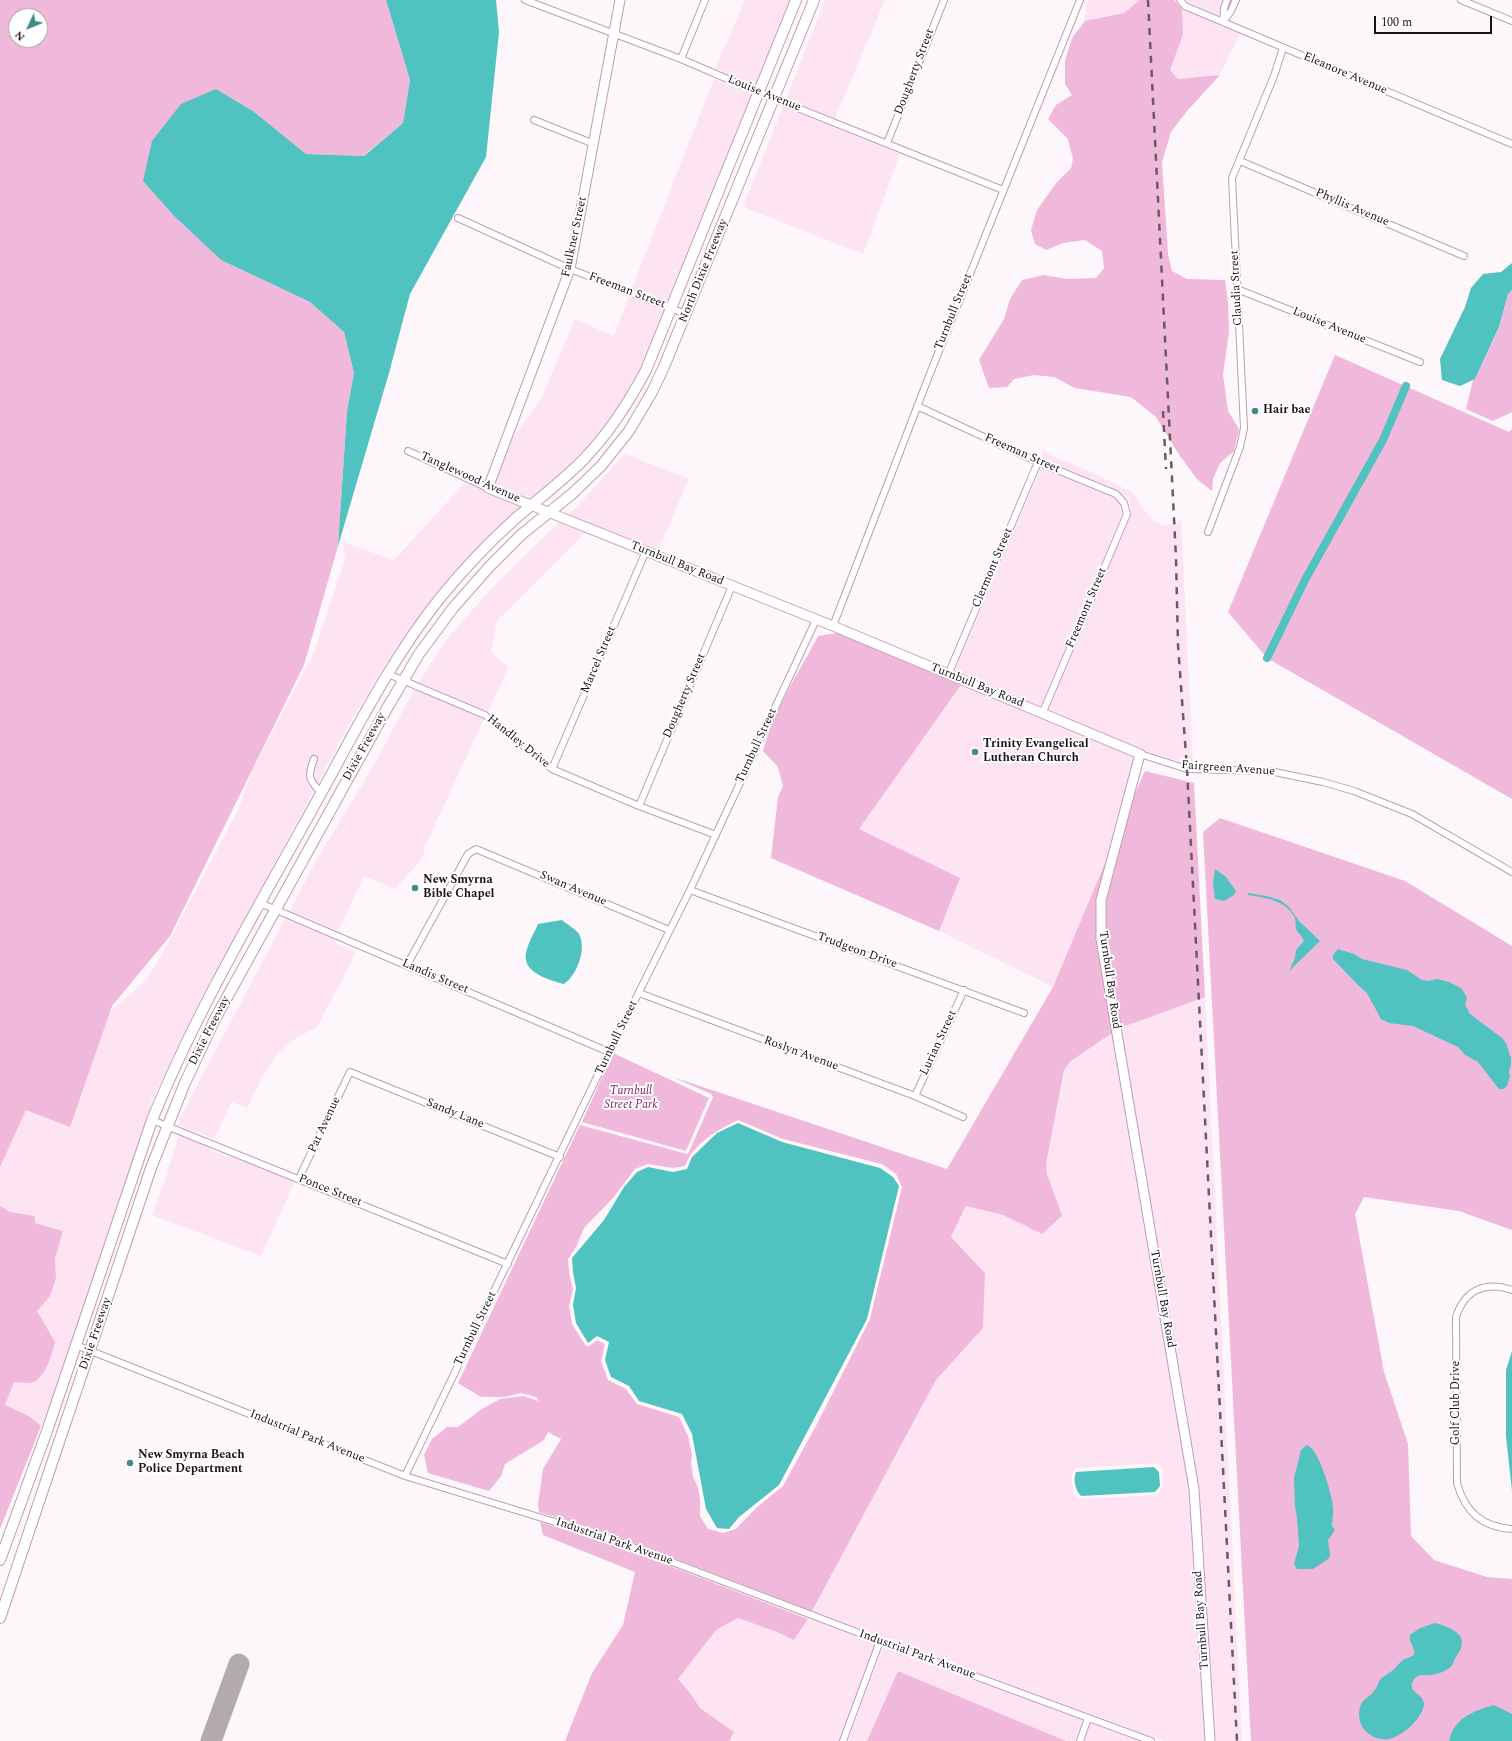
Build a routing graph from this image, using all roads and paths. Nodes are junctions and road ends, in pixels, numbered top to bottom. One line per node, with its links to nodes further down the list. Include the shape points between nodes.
1 (525, 0): 14 (street, Louise Avenue)
2 (620, 0): 14 (street, Faulkner Street)
3 (705, 0): 16 (street)
4 (796, 0): 17 (main road, North Dixie Freeway)
5 (814, 0): 18 (main road, North Dixie Freeway)
6 (944, 0): 20 (street, Dougherty Street)
7 (1080, 0): 24 (street, Turnbull Street)
8 (1180, 0): 13 (street, Eleanore Avenue, via 1185,6)
9 (1228, 0): 13 (street, via 1224,8)
10 (1236, 0): 13 (street, via 1232,11)
11 (1461, 0): 12 (street)
12 (1512, 21)
13 (1223, 22): 15 (street, Eleanore Avenue)
14 (614, 33): 16 (street, Louise Avenue); 21 (street, Faulkner Street)
15 (1283, 48): 22 (street, Eleanore Avenue); 23 (street, Claudia Street)
16 (681, 59): 17 (street, Louise Avenue)
17 (760, 93): 18 (street, Louise Avenue); 29 (main road, North Dixie Freeway)
18 (775, 99): 20 (street, Louise Avenue); 30 (main road, North Dixie Freeway)
19 (534, 120): 21 (street)
20 (887, 143): 24 (street, Louise Avenue)
21 (594, 144): 27 (street, Faulkner Street)
22 (1512, 144)
23 (1240, 161): 26 (street, Phyllis Avenue); 28 (street, Claudia Street, via 1232,178)
24 (1003, 190): 32 (street, Turnbull Street)
25 (458, 218): 27 (street, Freeman Street)
26 (1464, 256)
27 (570, 269): 29 (street, Freeman Street); 35 (street, Faulkner Street)
28 (1237, 289): 31 (street, Louise Avenue); 39 (street, Claudia Street, via 1244,428 1240,447)
29 (672, 308): 30 (street, Freeman Street); 37 (main road, North Dixie Freeway, via 646,370 615,422 574,469)
30 (686, 314): 38 (main road, North Dixie Freeway, via 661,375 629,431 601,466 572,494)
31 (1420, 362)
32 (917, 406): 34 (street, Freeman Street); 43 (street, Turnbull Street)
33 (408, 451): 35 (street, Tanglewood Avenue)
34 (1038, 462): 36 (street, Freeman Street, via 1116,494); 45 (street, Clermont Street)
35 (488, 488): 37 (street, Tanglewood Avenue)
36 (1124, 503): 47 (street, Freemont Street, via 1127,514)
37 (531, 506): 38 (street, Turnbull Bay Road); 44 (main road, Dixie Freeway, via 496,537 455,580 413,635)
38 (548, 512): 40 (street, Turnbull Bay Road); 46 (main road, Dixie Freeway, via 471,586 430,638)
39 (1208, 532)
40 (646, 551): 41 (street, Turnbull Bay Road); 50 (street, Marcel Street)
41 (732, 586): 42 (street, Turnbull Bay Road); 52 (street, Dougherty Street)
42 (816, 620): 43 (street, Turnbull Bay Road); 53 (street, Turnbull Street)
43 (833, 626): 45 (street, Turnbull Bay Road)
44 (388, 674): 46 (street, Handley Drive); 51 (main road, Dixie Freeway)
45 (948, 675): 47 (street, Turnbull Bay Road)
46 (403, 680): 50 (street, Handley Drive, via 485,715); 57 (main road, Dixie Freeway)
47 (1043, 712): 48 (street, Turnbull Bay Road)
48 (1140, 754): 54 (street, Fairgreen Avenue, via 1187,769 1270,771 1354,791 1412,814); 84 (street, Turnbull Bay Road, via 1101,900 1100,939 1194,1489)
49 (314, 759): 51 (street, via 309,774 311,781)
50 (552, 769): 52 (street, Handley Drive)
51 (321, 793): 56 (main road, Dixie Freeway)
52 (639, 806): 53 (street, Handley Drive)
53 (716, 835): 55 (street, Turnbull Street)
54 (1512, 872)
55 (690, 890): 58 (street, Turnbull Street); 60 (street, Trudgeon Drive)
56 (260, 903): 57 (street, Landis Street); 67 (main road, Dixie Freeway, via 201,1012)
57 (275, 910): 59 (street, Landis Street); 68 (main road, Dixie Freeway, via 215,1019)
58 (669, 930): 59 (street, Swan Avenue, via 476,849 468,854); 61 (street, Turnbull Street)
59 (407, 965): 63 (street, Landis Street)
60 (964, 990): 62 (street, Trudgeon Drive); 65 (street, Lurian Street)
61 (639, 994): 63 (street, Turnbull Street); 65 (street, Roslyn Avenue)
62 (1024, 1013)
63 (609, 1052): 69 (street, Turnbull Street)
64 (350, 1072): 69 (street, Sandy Lane); 70 (street, Pat Avenue)
65 (915, 1096): 66 (street, Roslyn Avenue)
66 (963, 1117)
67 (152, 1120): 68 (street, Ponce Street); 73 (main road, Dixie Freeway)
68 (167, 1125): 70 (street, Ponce Street); 74 (main road, Dixie Freeway)
69 (560, 1157): 71 (street, Turnbull Street)
70 (299, 1178): 71 (street, Ponce Street)
71 (508, 1264): 75 (street, Turnbull Street)
72 (1512, 1290): 76 (street, Golf Club Drive, via 1501,1286 1477,1289 1459,1308 1456,1325 1457,1483 1460,1496 1467,1508 1480,1520 1498,1528)
73 (76, 1345): 74 (street, Industrial Park Avenue); 77 (main road, Dixie Freeway)
74 (90, 1351): 75 (street, Industrial Park Avenue); 78 (main road, Dixie Freeway)
75 (405, 1476): 79 (street, Industrial Park Avenue, via 617,1541)
76 (1512, 1529)
77 (0, 1560)
78 (0, 1618)
79 (880, 1641): 80 (street, Industrial Park Avenue); 81 (street)
80 (1088, 1718): 82 (street); 83 (street, Industrial Park Avenue)
81 (843, 1741)
82 (1080, 1741)
83 (1151, 1741)
84 (1210, 1741)

